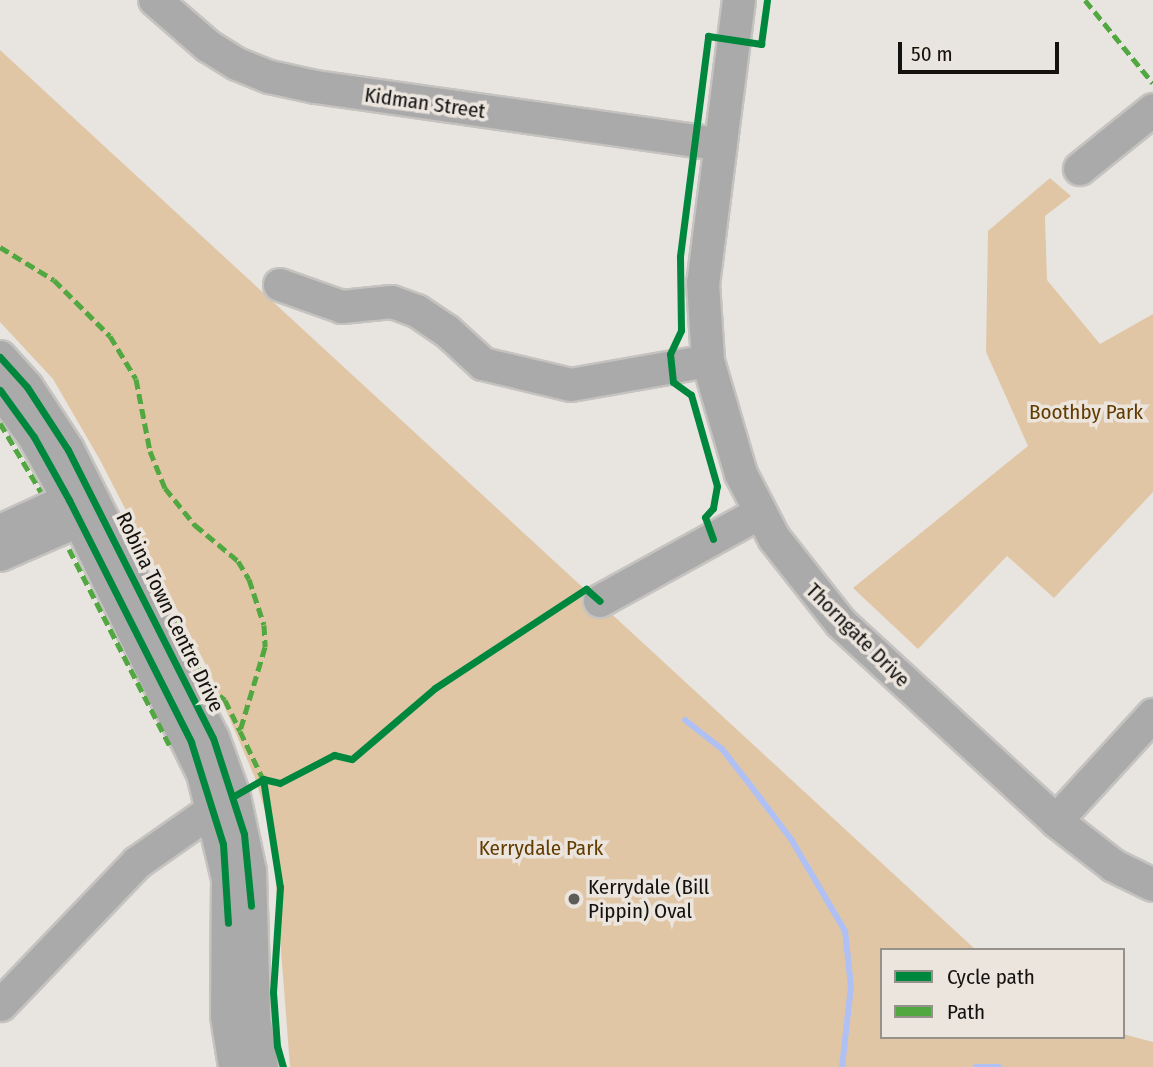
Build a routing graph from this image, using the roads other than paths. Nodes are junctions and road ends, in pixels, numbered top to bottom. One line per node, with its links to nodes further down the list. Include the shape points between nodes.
1 (155, 0): 4 (street, Kidman Street, via 208,46 270,77 316,88)
2 (739, 0): 4 (street, Thorngate Drive)
3 (1153, 110): 5 (street)
4 (718, 144): 8 (street, Thorngate Drive, via 704,283)
5 (1080, 169)
6 (280, 285): 8 (street, via 342,307 377,300 417,311 483,364 571,385)
7 (0, 357): 10 (street, Robina Town Centre Drive, via 42,409)
8 (708, 361): 11 (street, Thorngate Drive, via 726,436)
9 (0, 390): 10 (street, Robina Town Centre Drive)
10 (84, 505): 12 (street); 13 (street); 16 (street, Robina Town Centre Drive, via 213,738)
11 (760, 513): 14 (street); 17 (street, Thorngate Drive, via 798,573 841,623)
12 (0, 531)
13 (0, 555)
14 (600, 601)
15 (1153, 715): 17 (street)
16 (224, 800): 19 (street, via 137,863); 20 (street, Robina Town Centre Drive, via 227,1016); 21 (street, Robina Town Centre Drive, via 250,871 254,1017)
17 (1056, 821): 18 (street, Thorngate Drive, via 1114,866)
18 (1153, 885)
19 (1, 1005)
20 (235, 1067)
21 (262, 1067)

